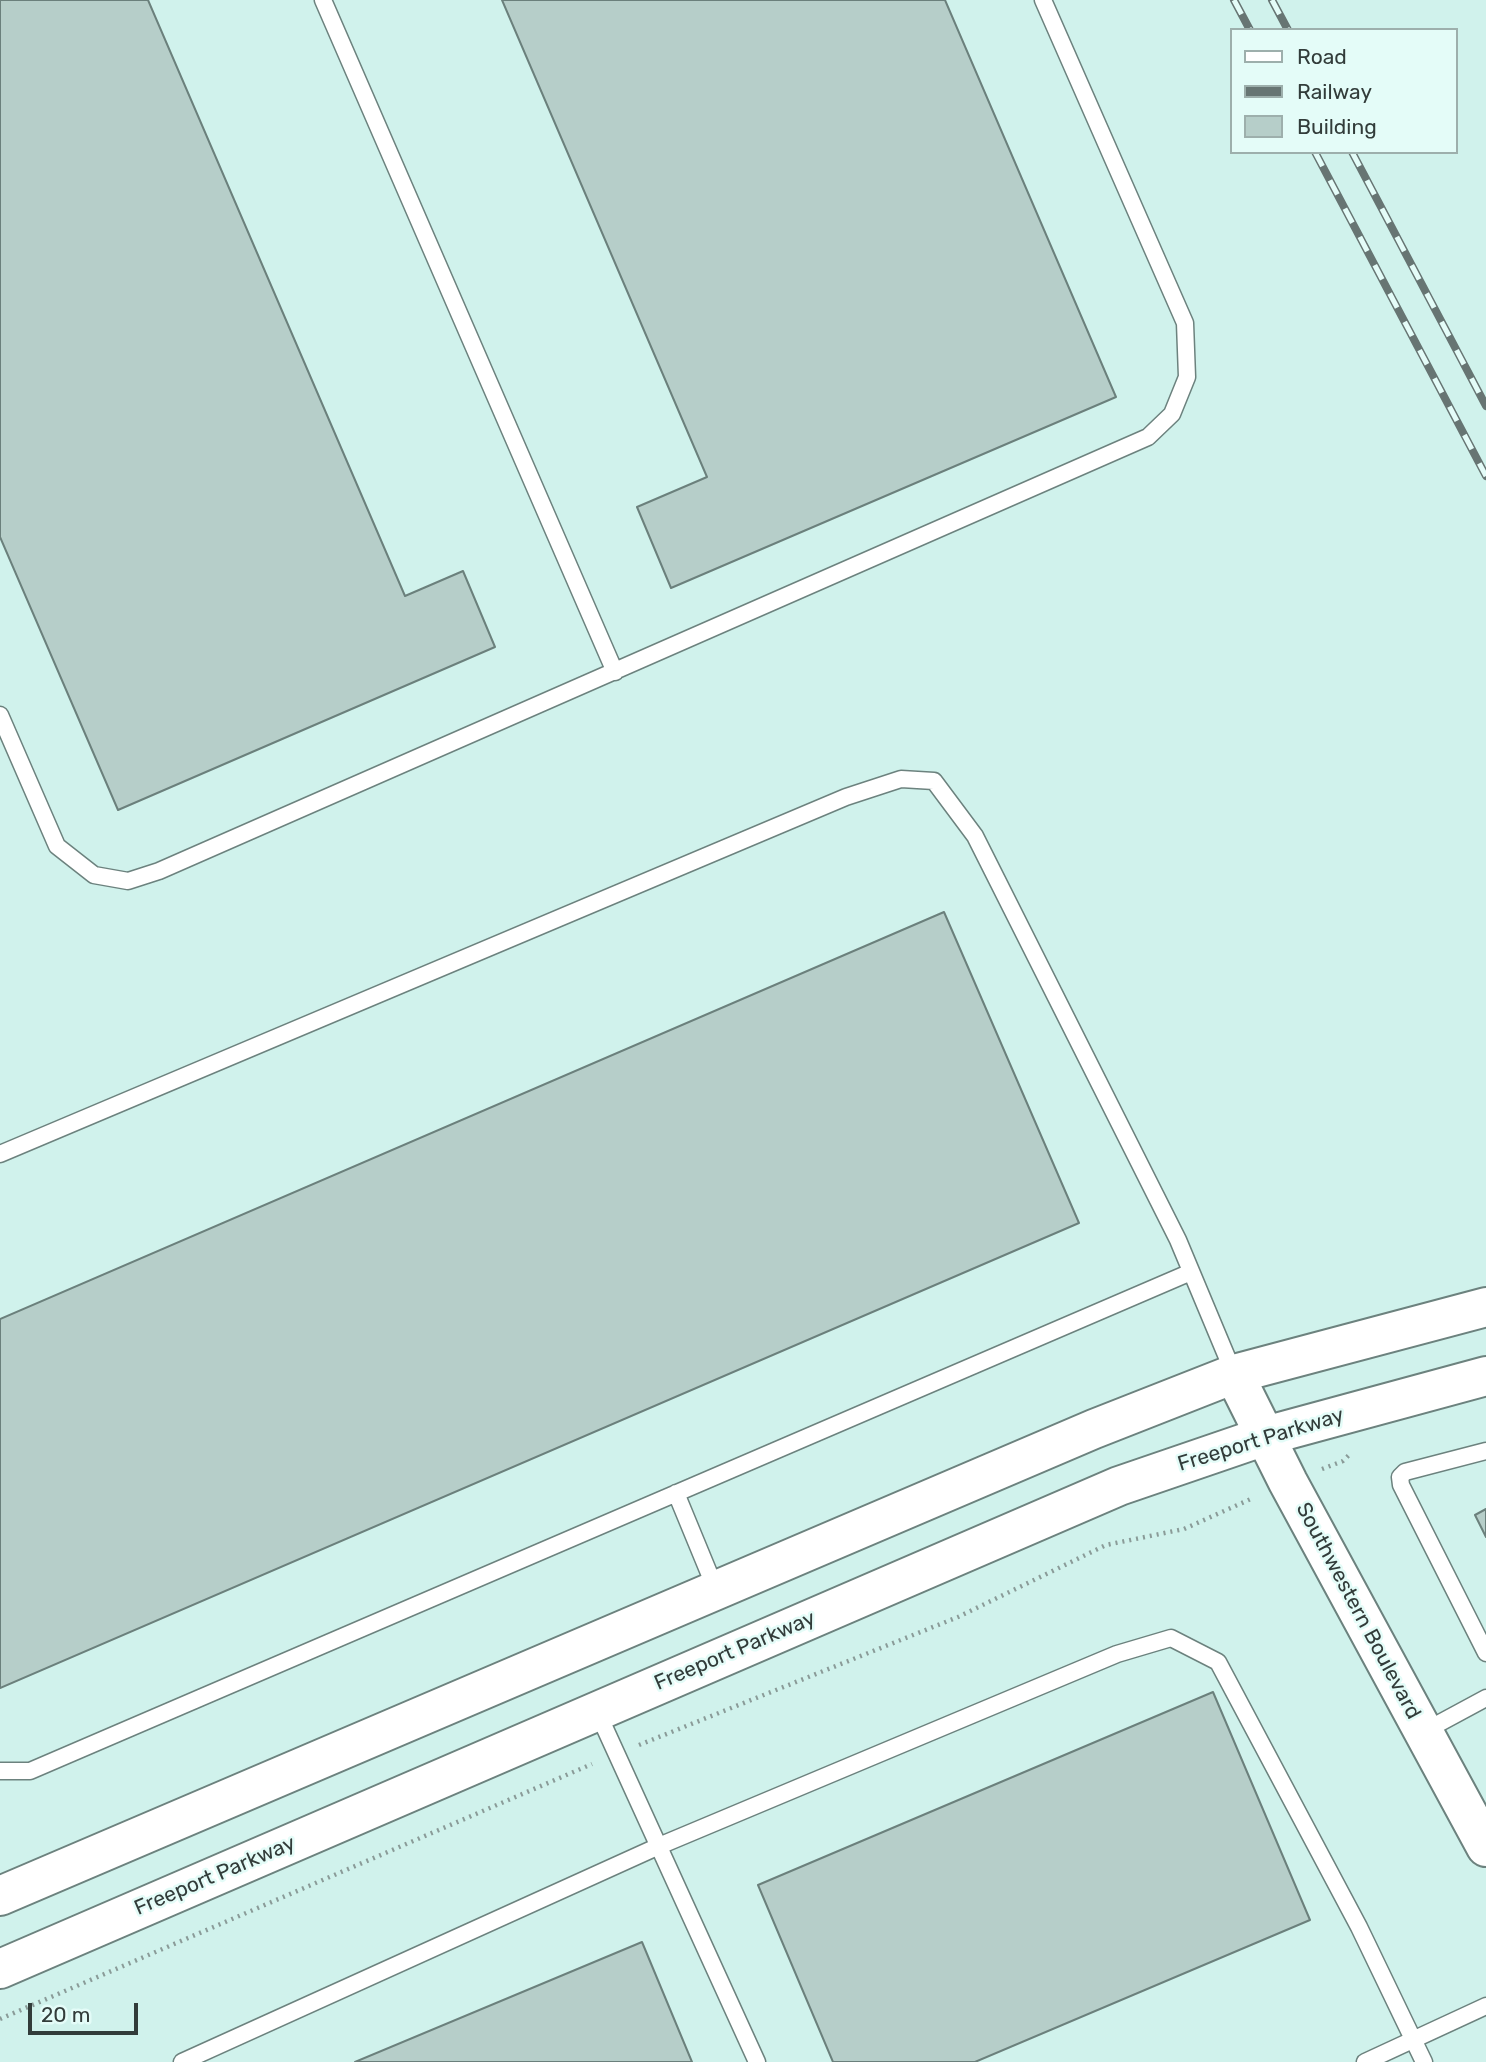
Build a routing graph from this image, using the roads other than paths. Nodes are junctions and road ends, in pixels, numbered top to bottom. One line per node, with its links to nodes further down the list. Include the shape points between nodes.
1 (323, 0): 3 (lane)
2 (1043, 0): 3 (lane, via 1185,323 1187,377 1172,414 1148,437)
3 (615, 671): 4 (lane, via 128,881 94,875 57,846)
4 (0, 715)
5 (0, 1154): 6 (lane, via 846,797 901,779 934,781 975,836)
6 (1191, 1272): 8 (lane); 12 (lane)
7 (1486, 1307): 8 (main road)
8 (1234, 1374): 10 (main road, Southwestern Boulevard); 13 (main road)
9 (1486, 1376): 10 (main road, Freeport Parkway)
10 (1265, 1436): 16 (main road, Freeport Parkway, via 1119,1486); 17 (main road, Southwestern Boulevard)
11 (1486, 1451): 14 (lane, via 1400,1477)
12 (676, 1493): 13 (lane); 18 (lane, via 30,1771)
13 (716, 1590): 21 (main road)
14 (1486, 1653)
15 (1486, 1698): 17 (lane)
16 (597, 1711): 19 (lane); 22 (main road, Freeport Parkway)
17 (1423, 1732): 20 (main road, Southwestern Boulevard)
18 (0, 1771)
19 (659, 1846): 24 (lane, via 1117,1654 1171,1638 1218,1662 1359,1927); 25 (lane); 26 (lane)
20 (1486, 1847)
21 (0, 1896)
22 (0, 1969)
23 (1486, 2006): 24 (lane)
24 (1412, 2041): 27 (lane); 28 (lane)
25 (182, 2062)
26 (757, 2062)
27 (1365, 2062)
28 (1424, 2062)

